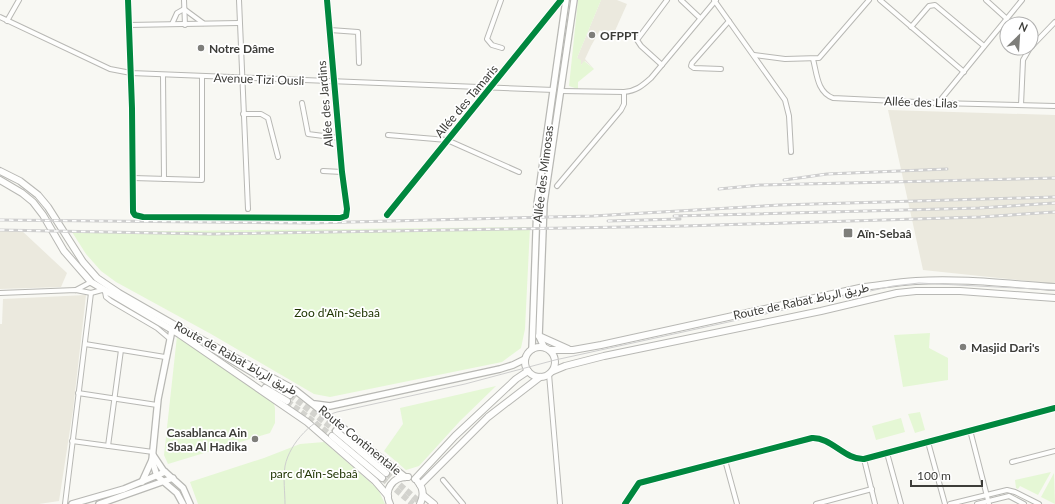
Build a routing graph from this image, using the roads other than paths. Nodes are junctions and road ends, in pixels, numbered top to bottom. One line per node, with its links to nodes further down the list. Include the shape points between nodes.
1 (19, 0): 22 (street)
2 (128, 0): 28 (street)
3 (184, 0): 17 (street)
4 (239, 0): 25 (street)
5 (327, 0): 32 (street, Allée des Jardins)
6 (501, 0): 35 (street, via 487,39 492,45)
7 (561, 0): 48 (street, Allée des Tamaris)
8 (566, 0): 49 (main road, Allée des Mimosas)
9 (574, 0): 50 (main road, Allée des Mimosas)
10 (667, 0): 40 (street, via 637,40)
11 (681, 0): 21 (street)
12 (715, 0): 21 (street); 23 (street)
13 (869, 0): 38 (street, via 825,53)
14 (880, 0): 30 (street)
15 (986, 0): 18 (street)
16 (1022, 0): 19 (street)
17 (184, 9): 26 (street, via 177,13); 27 (street); 29 (street)
18 (1004, 16)
19 (1009, 16)
20 (0, 17): 22 (street, Avenue Tizi Ousli)
21 (700, 18): 40 (street)
22 (7, 21): 43 (street, Avenue Tizi Ousli, via 110,69)
23 (729, 21): 36 (street); 41 (street, via 691,66)
24 (1055, 22): 33 (street)
25 (239, 23): 27 (street); 46 (street)
26 (172, 24): 28 (street); 29 (street)
27 (204, 24): 29 (street)
28 (128, 25): 43 (street)
29 (185, 25)
30 (912, 27): 34 (street, via 929,6 935,4); 42 (street)
31 (999, 28): 34 (street)
32 (330, 30): 39 (street, via 358,32); 47 (street, Allée des Jardins)
33 (1039, 38)
34 (984, 46): 42 (street)
35 (502, 48)
36 (754, 55): 38 (street); 60 (street, via 785,100 789,116)
37 (1025, 56): 54 (street)
38 (813, 59): 52 (street, Allée des Lilas, via 821,89 833,98)
39 (359, 63)
40 (662, 65): 51 (street, via 651,78 634,91)
41 (721, 69)
42 (964, 72): 52 (street)
43 (131, 73): 44 (street, Avenue Tizi Ousli); 66 (street)
44 (163, 75): 45 (street, Avenue Tizi Ousli); 67 (street)
45 (202, 76): 46 (street, Avenue Tizi Ousli); 67 (street, via 202,180)
46 (241, 77): 47 (street, Avenue Tizi Ousli); 56 (street)
47 (335, 82): 48 (street, Avenue Tizi Ousli); 58 (street, Allée des Jardins)
48 (491, 88): 49 (street, Avenue Tizi Ousli); 59 (street, Allée des Tamaris)
49 (554, 90): 85 (main road, Allée des Mimosas, via 537,204)
50 (561, 91): 51 (street); 81 (main road, Allée des Mimosas, via 544,203)
51 (624, 92): 69 (street, via 621,110)
52 (938, 103): 54 (street, Allée des Lilas)
53 (302, 104): 58 (street, via 308,134)
54 (1021, 105): 55 (street, Allée des Lilas)
55 (1055, 106)
56 (243, 114): 61 (street, via 261,114 268,118); 70 (street)
57 (388, 135): 59 (street)
58 (340, 138): 64 (street, Allée des Jardins)
59 (447, 140): 65 (street); 71 (street, Allée des Tamaris)
60 (791, 152)
61 (278, 157)
62 (0, 171): 79 (main road, Route de Rabat طريق الرباط, via 26,185 48,207 83,262 97,278)
63 (322, 171): 64 (street)
64 (342, 172): 66 (street, Allée des Jardins, via 347,207 346,216 340,218 139,217 133,212)
65 (518, 172)
66 (133, 178): 67 (street)
67 (164, 179)
68 (0, 180): 72 (main road, Route de Rabat طريق الرباط, via 33,202 64,251)
69 (557, 186)
70 (248, 209)
71 (387, 215)
72 (91, 282): 74 (street); 75 (main road, Route de Rabat طريق الرباط)
73 (1055, 287): 87 (main road, Route de Rabat طريق الرباط, via 916,281 857,288)
74 (76, 290): 76 (street); 77 (street)
75 (104, 291): 77 (street); 79 (main road, Route de Rabat طريق الرباط); 82 (street, via 106,297 157,328)
76 (0, 293)
77 (91, 293): 83 (street)
78 (1055, 298): 91 (main road, Route de Rabat طريق الرباط, via 960,292 897,293 604,356 565,366)
79 (173, 327): 80 (main road, Route de Rabat طريق الرباط); 80 (main road, via 288,398); 82 (main road); 95 (main road, Route de Rabat طريق الرباط, via 267,373)
80 (179, 334): 98 (main road, Route de Rabat طريق الرباط)
81 (539, 336): 84 (main road, Allée des Mimosas); 87 (main road)
82 (170, 339): 88 (main road)
83 (85, 344): 86 (street); 93 (street)
84 (547, 348): 85 (main road, via 538,346); 87 (main road, Route de Rabat طريق الرباط); 91 (main road, via 555,360)
85 (532, 349): 89 (main road)
86 (121, 350): 88 (street); 94 (street)
87 (573, 350)
88 (165, 357): 96 (main road)
89 (525, 359): 90 (main road); 95 (main road, Route de Rabat طريق الرباط, via 500,369 406,390 330,406)
90 (528, 371): 92 (main road); 115 (main road, via 516,379 455,436)
91 (551, 373): 92 (main road); 134 (street)
92 (540, 377): 119 (main road, via 488,416)
93 (78, 393): 94 (street); 102 (street)
94 (114, 398): 96 (street); 104 (street)
95 (315, 404): 113 (main road, Route Continentale)
96 (158, 405): 107 (main road)
97 (1055, 408): 99 (street)
98 (315, 428): 123 (main road, Route Continentale, via 375,481)
99 (970, 430): 103 (street); 122 (street)
100 (336, 431): 101 (main road, via 384,476)
101 (332, 436)
102 (72, 441): 104 (street); 125 (street)
103 (928, 442): 106 (street); 140 (street)
104 (108, 446): 107 (street)
105 (1055, 451): 110 (street)
106 (887, 453): 108 (street); 139 (street)
107 (153, 455): 111 (main road); 112 (main road); 117 (main road)
108 (864, 459): 109 (street, via 853,458 816,437); 120 (street)
109 (725, 460): 135 (street, via 639,483); 136 (street)
110 (1012, 462)
111 (165, 472): 112 (main road); 114 (main road)
112 (157, 476): 117 (main road); 118 (main road)
113 (406, 476): 115 (main road, Route Continentale); 123 (main road, via 394,481 389,488)
114 (173, 478): 118 (main road); 129 (main road, via 183,488)
115 (415, 479): 119 (main road)
116 (443, 480): 133 (street)
117 (142, 482): 126 (main road)
118 (163, 482): 127 (main road); 128 (main road, via 177,492)
119 (420, 485): 121 (main road)
120 (872, 489): 137 (street); 138 (street)
121 (423, 494): 131 (main road); 132 (main road)
122 (987, 495): 124 (street); 141 (street); 144 (street, via 1011,490)
123 (388, 496): 130 (main road)
124 (989, 503): 142 (street); 143 (street, via 1009,496)
125 (65, 504)
126 (72, 504)
127 (99, 504)
128 (182, 504)
129 (190, 504)
130 (390, 504)
131 (420, 504)
132 (434, 504)
133 (463, 504)
134 (560, 504)
135 (625, 504)
136 (737, 504)
137 (816, 504)
138 (875, 504)
139 (901, 504)
140 (945, 504)
141 (950, 504)
142 (977, 504)
143 (1024, 504)
144 (1039, 504)

